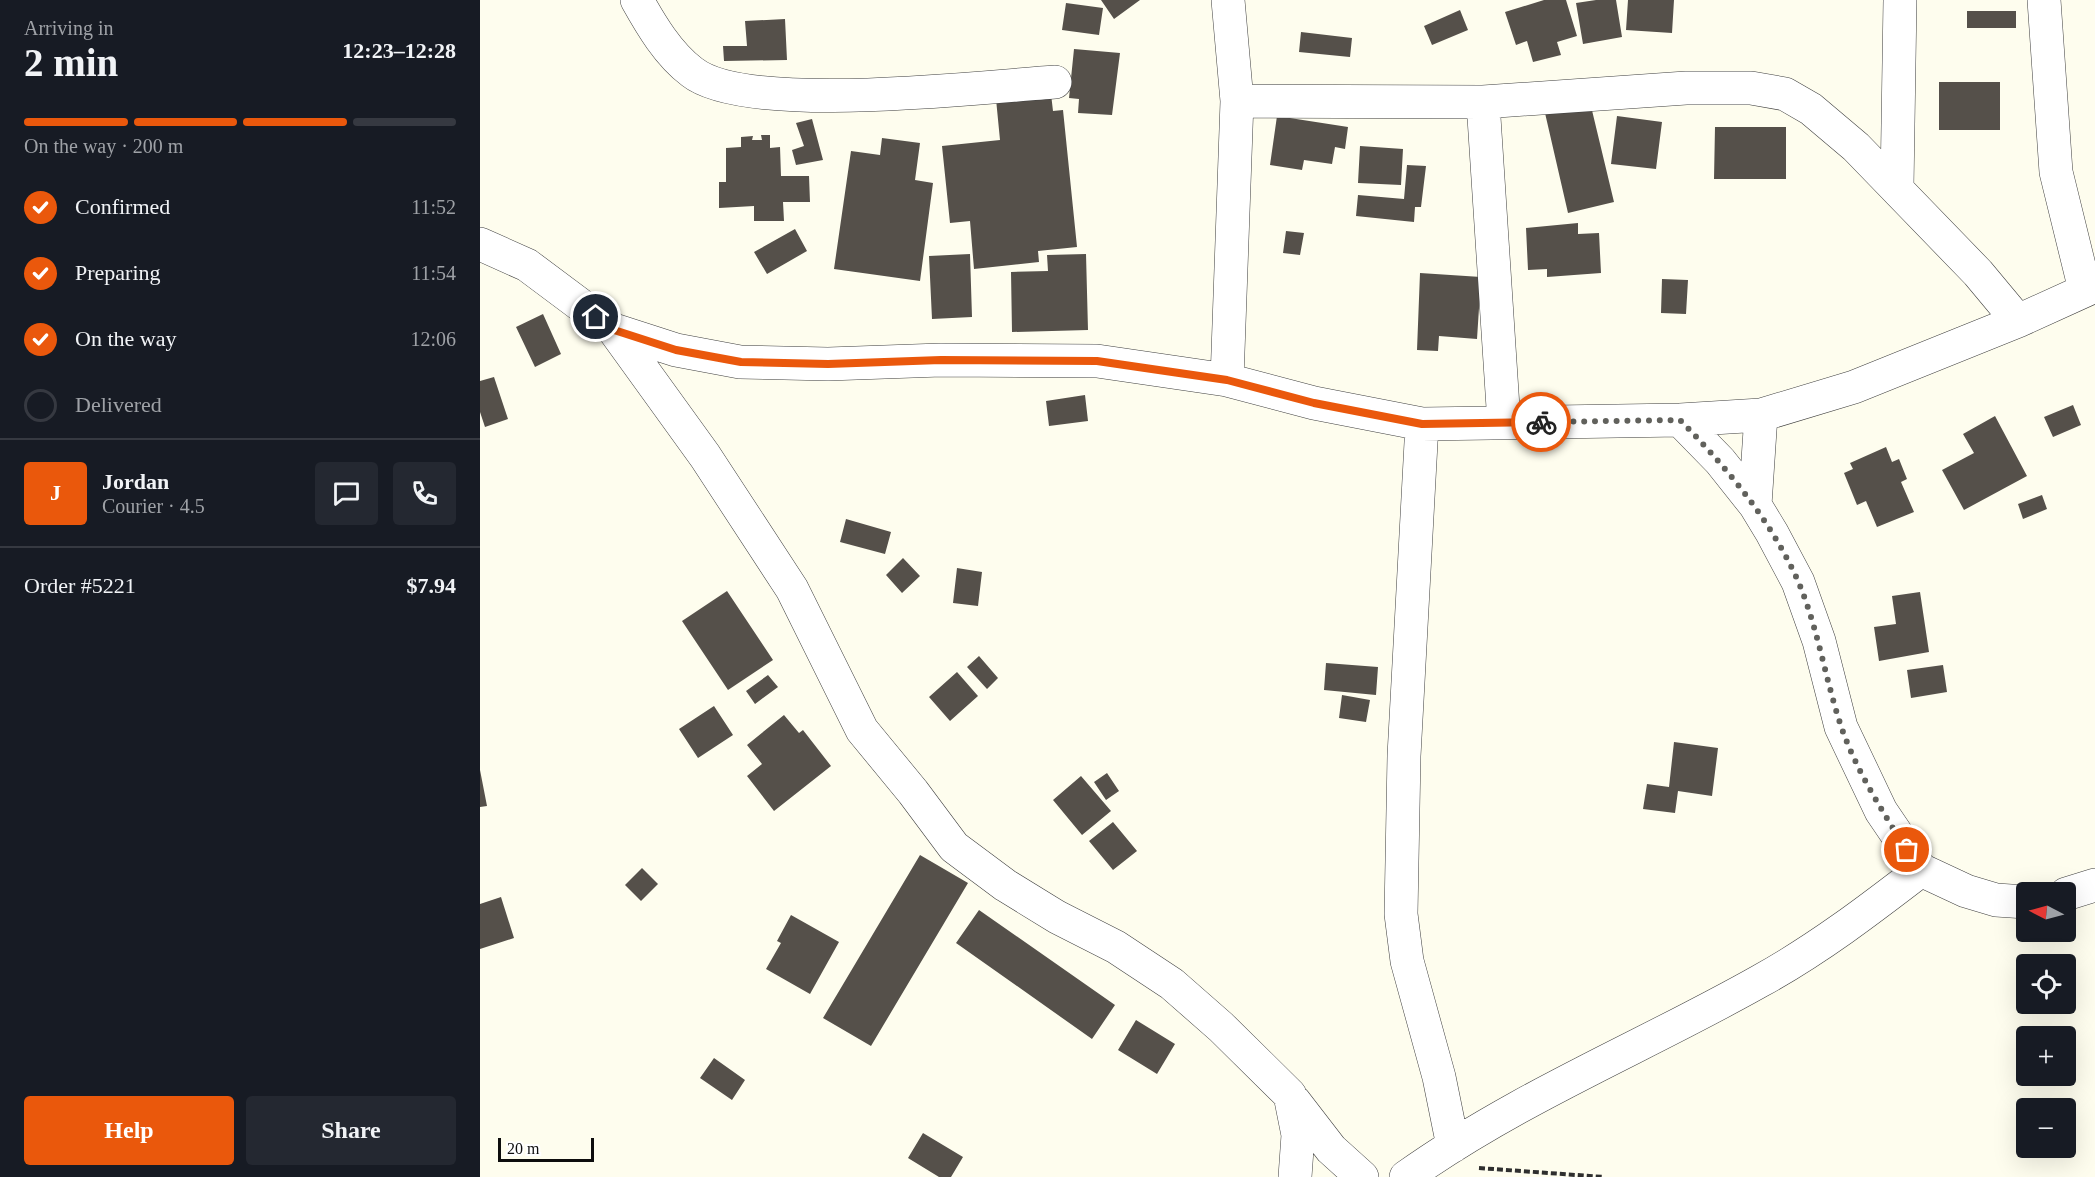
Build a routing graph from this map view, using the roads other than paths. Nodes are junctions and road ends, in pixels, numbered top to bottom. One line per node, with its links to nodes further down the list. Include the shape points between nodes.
1 (637, 0): 5 (street, via 654,30 692,73 734,91 864,94)
2 (1228, 0): 6 (street)
3 (1900, 0): 8 (street)
4 (2044, 0): 10 (street, via 2056,172)
5 (1055, 82)
6 (1237, 101): 7 (street); 13 (street)
7 (1483, 102): 8 (street, via 1686,88 1750,88 1785,94 1811,109); 16 (street)
8 (1897, 187): 11 (street)
9 (480, 244): 12 (street, via 527,265)
10 (2090, 288): 11 (street)
11 (2018, 321): 14 (street, via 1854,387)
12 (614, 330): 13 (street, via 676,350 741,362 1097,361); 23 (street, via 705,456 792,589 861,730 954,847 1005,885 1116,947 1172,984)
13 (1227, 380): 17 (street, via 1314,403)
14 (1761, 415): 15 (street); 18 (street)
15 (1680, 420): 16 (street); 18 (street)
16 (1504, 423): 17 (street)
17 (1422, 424): 24 (street, via 1404,756 1401,914 1407,962 1439,1077)
18 (1755, 505): 19 (street, via 1798,582 1819,641 1841,727 1881,811)
19 (1921, 870): 22 (street, via 1966,891); 24 (street, via 1844,930 1761,981 1524,1104)
20 (2095, 885): 21 (street)
21 (2076, 891)
22 (2016, 901)
23 (1290, 1095): 25 (street, via 1298,1135); 26 (street, via 1331,1149)
24 (1429, 1161)
25 (1295, 1177)
26 (1362, 1177)

